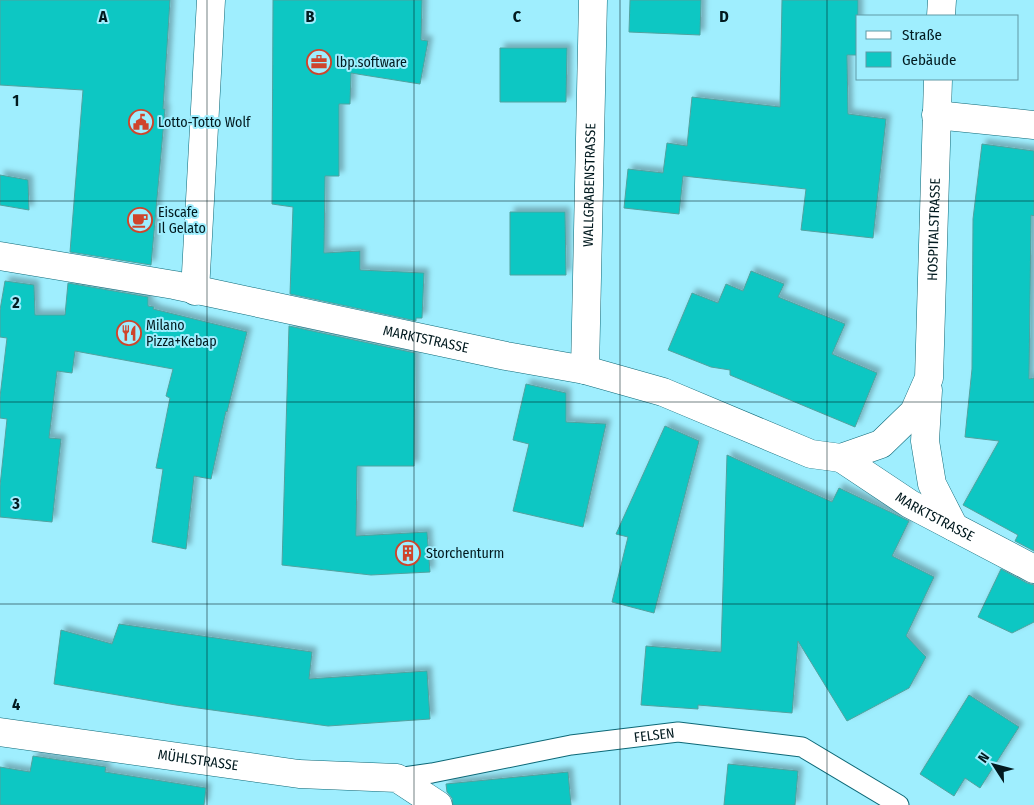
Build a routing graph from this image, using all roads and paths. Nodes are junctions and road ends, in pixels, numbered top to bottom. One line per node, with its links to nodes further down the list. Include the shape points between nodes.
1 (211, 0): 9 (street)
2 (593, 0): 10 (street, WALLGRABENSTRASSE)
3 (942, 0): 4 (street)
4 (941, 15)
5 (938, 80): 6 (street, HOSPITALSTRASSE)
6 (936, 115): 7 (street); 11 (street, HOSPITALSTRASSE)
7 (1034, 125)
8 (0, 256): 9 (street, MARKTSTRASSE)
9 (195, 291): 10 (street, MARKTSTRASSE)
10 (585, 370): 13 (street, MARKTSTRASSE, via 663,392 811,454)
11 (929, 378): 12 (street, HOSPITALSTRASSE, via 914,412); 14 (street, HOSPITALSTRASSE, via 925,441 930,475)
12 (881, 444): 13 (street, MARKTSTRASSE)
13 (842, 458): 14 (street, MARKTSTRASSE, via 910,504)
14 (954, 527): 15 (street, MARKTSTRASSE)
15 (1034, 569)
16 (0, 732): 17 (street, MÜHLSTRASSE, via 299,774)
17 (397, 778): 18 (street); 19 (lane, FELSEN, via 571,745 678,732 802,747)
18 (438, 805)
19 (899, 805)

